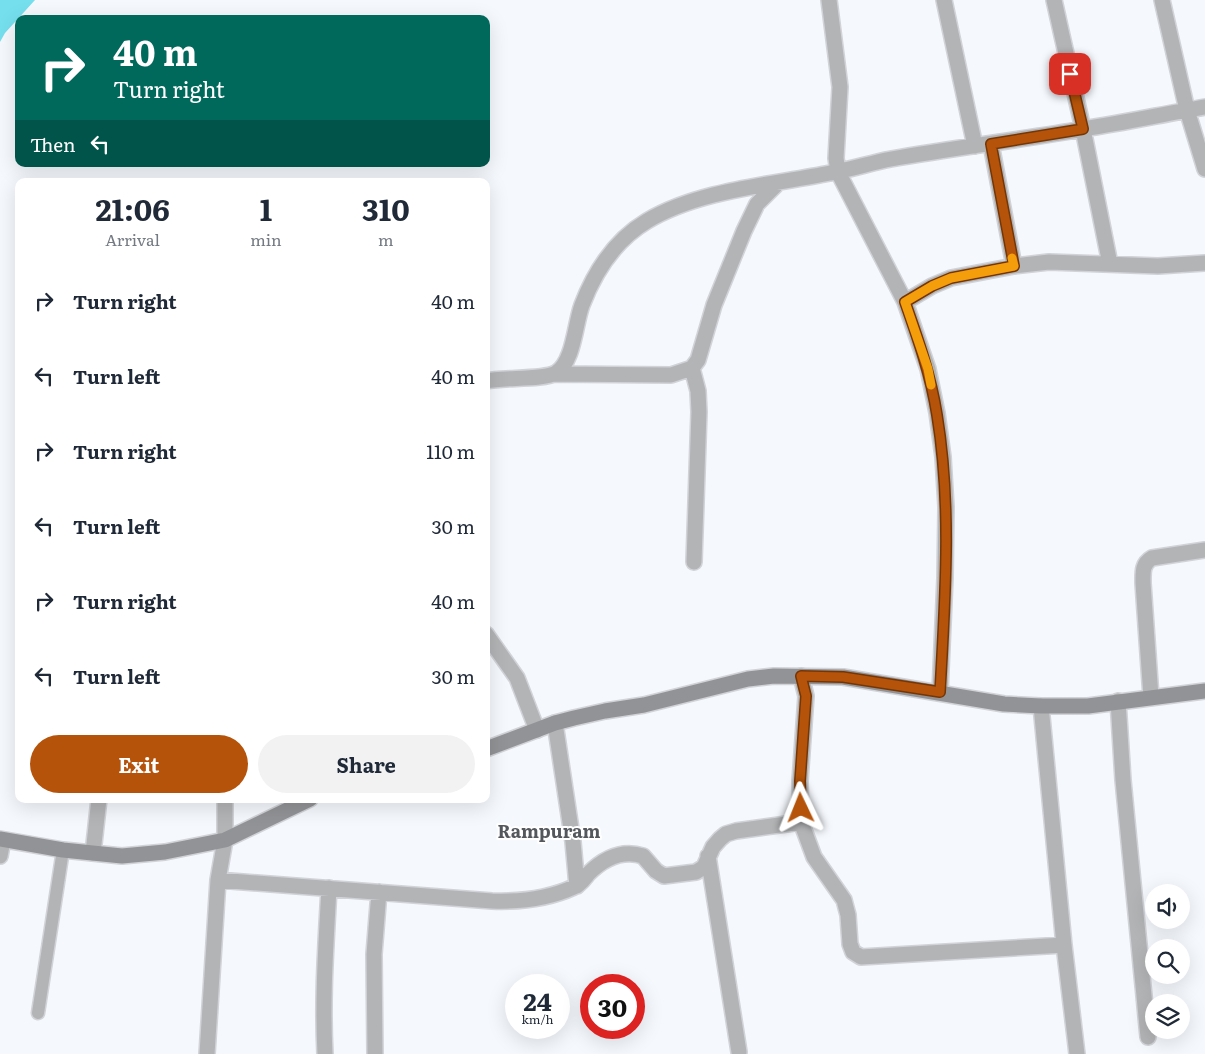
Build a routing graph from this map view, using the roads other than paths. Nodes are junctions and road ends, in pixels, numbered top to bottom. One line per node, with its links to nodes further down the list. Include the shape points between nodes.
1 (830, 0): 11 (street, via 840,88)
2 (944, 0): 9 (street)
3 (1054, 0): 7 (street)
4 (1162, 0): 6 (street)
5 (1205, 107): 6 (street)
6 (1188, 110): 7 (street); 10 (street)
7 (1083, 129): 8 (street); 14 (street)
8 (991, 144): 9 (street); 15 (street)
9 (975, 146): 11 (street)
10 (1205, 169)
11 (838, 172): 12 (street); 16 (street)
12 (778, 183): 17 (street, via 757,204 744,231 714,305 698,360); 18 (street, via 723,192 682,204 646,221 621,241 595,277 582,306 568,359)
13 (1205, 262): 14 (street, via 1158,266)
14 (1110, 264): 15 (street, via 1049,262)
15 (1014, 266): 16 (street, via 951,278)
16 (905, 302): 25 (street, via 928,369 943,457 946,506)
17 (692, 368): 18 (street, via 671,375); 21 (street, via 700,412)
18 (554, 374): 19 (street)
19 (490, 380)
20 (1205, 550): 26 (street, via 1152,558 1144,566)
21 (694, 562)
22 (490, 640): 30 (street, via 517,678)
23 (801, 676): 25 (main road, via 843,677); 29 (main road, via 748,679); 35 (street, via 806,696 800,781)
24 (1205, 691): 26 (main road)
25 (940, 692): 28 (main road, via 1004,704)
26 (1151, 697): 27 (main road)
27 (1118, 701): 28 (main road, via 1088,706); 47 (street)
28 (1041, 706): 46 (street)
29 (555, 723): 30 (main road); 43 (street)
30 (537, 730): 31 (main road)
31 (490, 748)
32 (99, 803): 39 (street)
33 (225, 803): 37 (street)
34 (302, 803): 37 (main road)
35 (801, 822): 41 (street, via 726,834); 46 (street, via 814,857 844,900 850,944 858,956)
36 (1, 840): 38 (main road); 40 (street)
37 (224, 840): 39 (main road, via 165,852 122,856); 42 (street)
38 (63, 850): 39 (main road); 48 (lane)
39 (93, 853)
40 (0, 856)
41 (708, 856): 43 (street, via 704,867 696,872 664,876 643,856 613,856 599,864); 49 (street)
42 (218, 880): 44 (street); 50 (street)
43 (577, 886): 45 (street, via 549,897 507,902)
44 (329, 888): 45 (street); 51 (street, via 323,979)
45 (379, 892): 52 (street, via 374,954)
46 (1064, 946): 53 (street)
47 (1145, 1006)
48 (38, 1013)
49 (739, 1052)
50 (207, 1054)
51 (325, 1054)
52 (375, 1054)
53 (1077, 1054)

